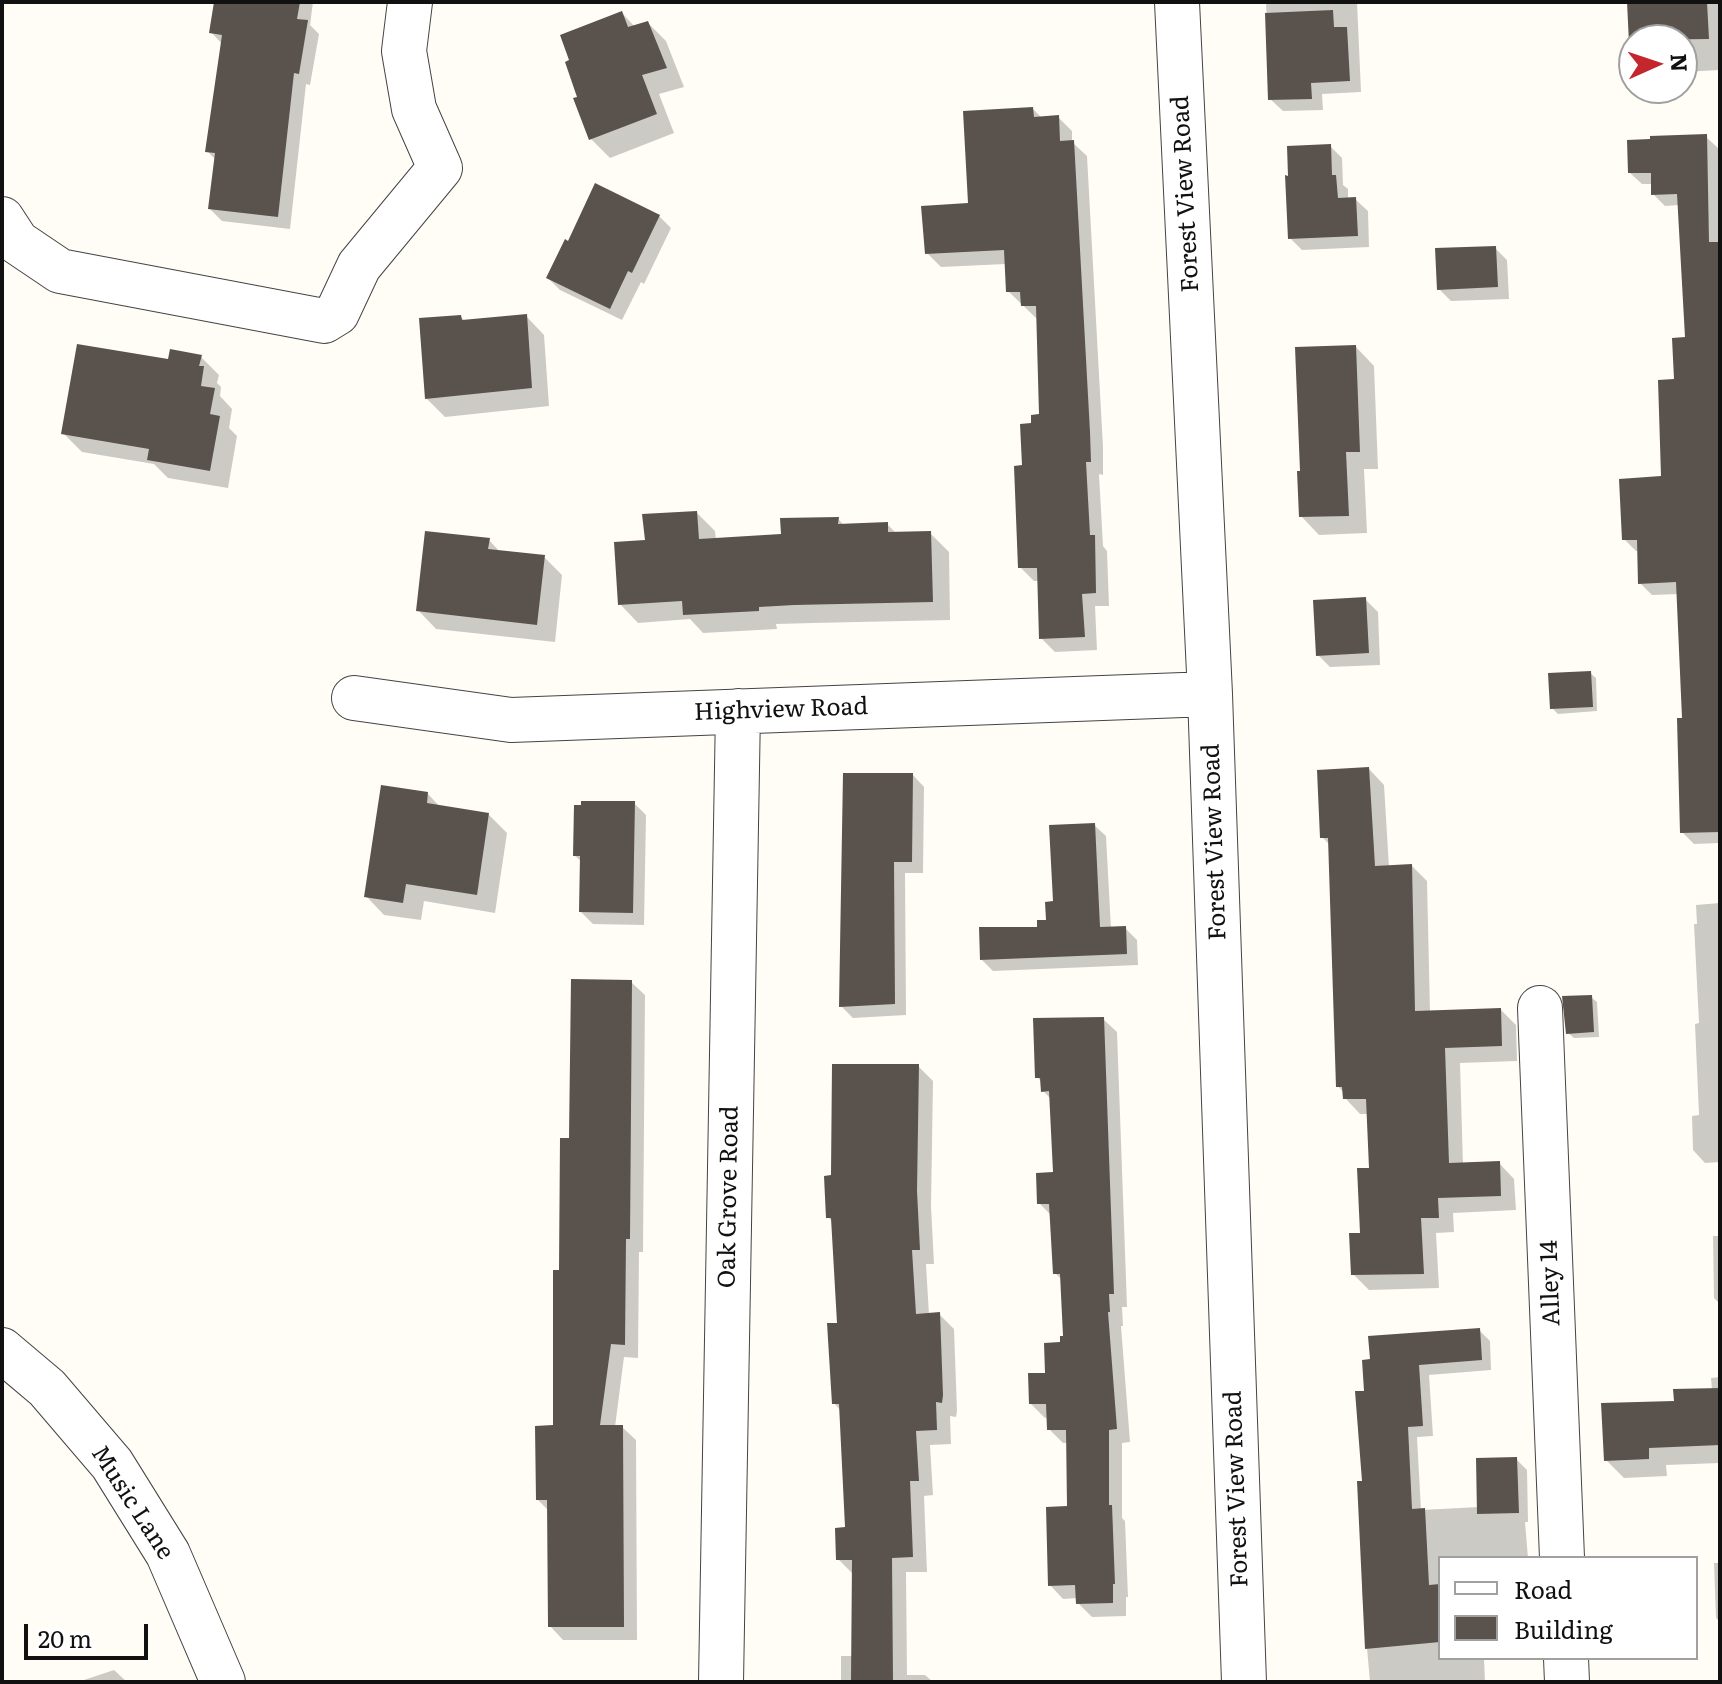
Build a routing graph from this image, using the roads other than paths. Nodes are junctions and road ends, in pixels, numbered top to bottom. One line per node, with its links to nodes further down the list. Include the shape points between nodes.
1 (410, 2): 3 (street, via 404,51 414,109 440,168 359,266 337,313 324,321 60,271 17,242)
2 (1177, 2): 4 (street, Forest View Road)
3 (2, 219)
4 (1210, 694): 6 (street, Highview Road); 13 (street, Forest View Road)
5 (354, 698): 6 (street, Highview Road, via 511,720)
6 (738, 711): 12 (street, Oak Grove Road)
7 (1540, 1008): 9 (street, Alley 14)
8 (2, 1350): 11 (street, Music Lane, via 47,1388 112,1464 168,1554)
9 (1562, 1556)
10 (1566, 1660): 14 (street)
11 (223, 1682)
12 (721, 1682)
13 (1244, 1682)
14 (1567, 1682)

